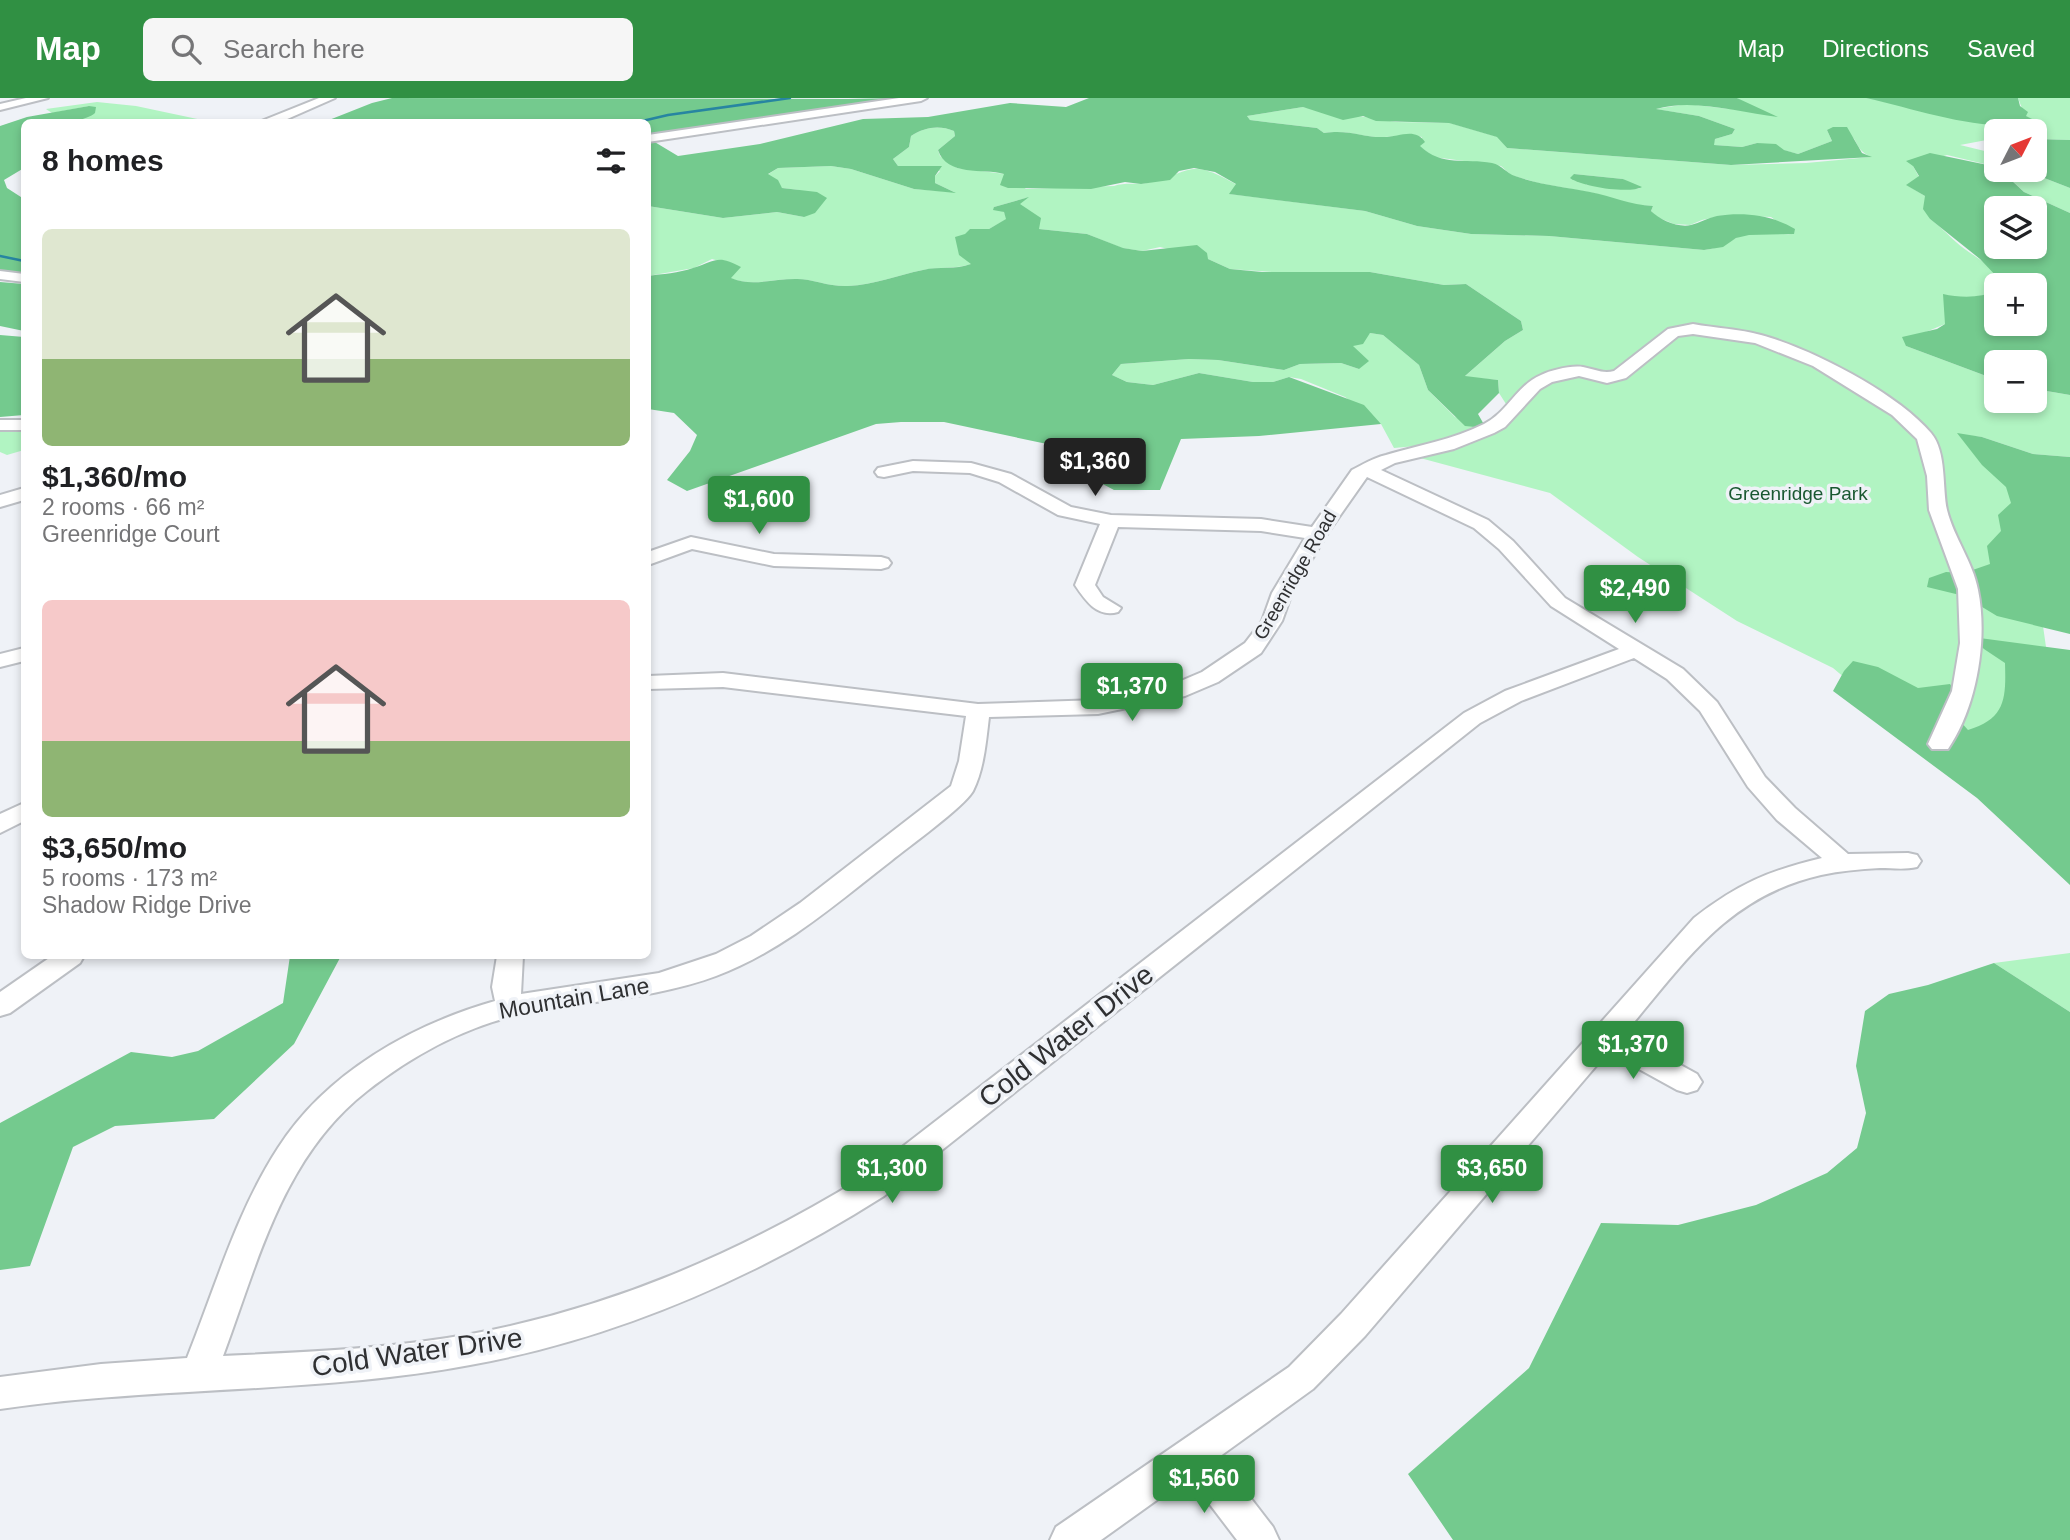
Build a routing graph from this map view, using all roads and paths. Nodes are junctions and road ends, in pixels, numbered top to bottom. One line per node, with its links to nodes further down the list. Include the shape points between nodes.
1 (42, 98): 4 (street)
2 (329, 98): 5 (street)
3 (921, 98): 6 (street)
4 (0, 107)
5 (277, 119)
6 (651, 139)
7 (0, 275): 8 (street)
8 (21, 278)
9 (0, 425): 10 (street)
10 (21, 425)
11 (1365, 469): 16 (street, Greenridge Road, via 1350,482); 20 (street, via 1481,524 1558,602); 25 (street, Greenridge Road, via 1488,429 1548,378 1578,370 1607,378 1620,374 1673,332 1693,329 1758,339 1792,351 1898,411 1914,424 1928,446 1938,510 1968,589 1971,643 1963,691)
12 (884, 472): 15 (street, via 925,466 971,468 1005,478 1065,511)
13 (21, 495): 14 (street)
14 (0, 501)
15 (1111, 521): 16 (street, via 1261,525); 19 (street, via 1085,585 1096,601)
16 (1317, 534): 24 (street, Greenridge Road, via 1282,593 1264,635 1210,677 1153,697 1098,707)
17 (651, 558): 18 (street, via 691,543 774,560)
18 (881, 563)
19 (1111, 608)
20 (1635, 650): 27 (street, via 1693,689 1756,782); 34 (street, Cold Water Drive, via 1513,696 1472,718 873,1187 786,1240 630,1309 480,1349 407,1359)
21 (21, 655): 22 (street)
22 (0, 661)
23 (651, 682): 24 (street, Greenridge Road, via 723,680)
24 (978, 711): 31 (street, Mountain Lane, via 977,743 961,790 774,936 739,956 669,980)
25 (1941, 744)
26 (1908, 861): 27 (street, via 1878,858)
27 (1843, 863): 32 (street, via 1774,881 1735,899 1703,924)
28 (67, 959): 30 (street)
29 (510, 959): 31 (street, via 506,987)
30 (0, 1006)
31 (510, 1007): 34 (street, Mountain Lane, via 446,1029 406,1049 368,1075 308,1131 289,1156 247,1241)
32 (1605, 1036): 33 (street); 36 (street, via 1353,1325 1301,1378)
33 (1687, 1082)
34 (199, 1373): 35 (street, Cold Water Drive, via 76,1381)
35 (0, 1392)
36 (1194, 1454): 37 (street); 38 (street)
37 (1069, 1540)
38 (1260, 1540)

